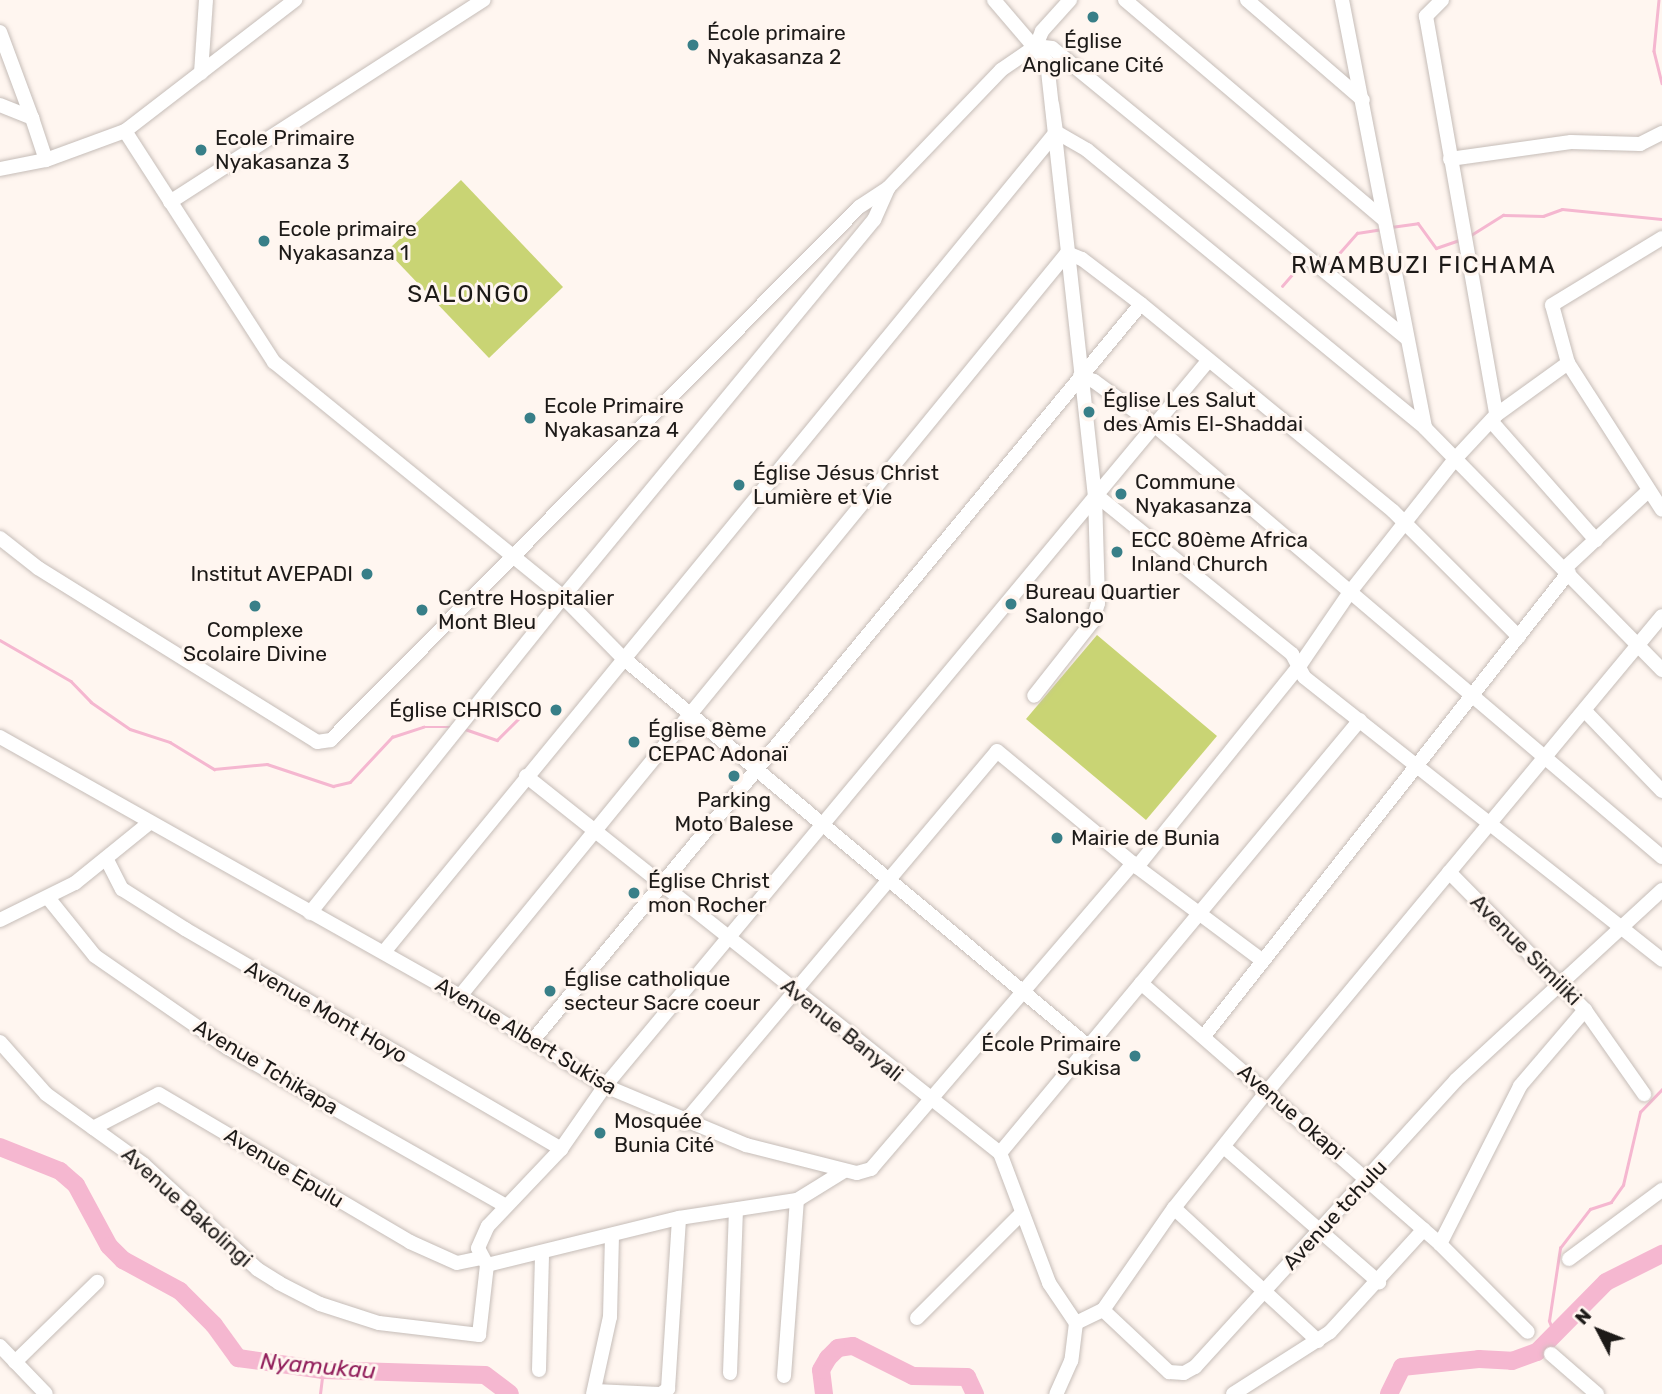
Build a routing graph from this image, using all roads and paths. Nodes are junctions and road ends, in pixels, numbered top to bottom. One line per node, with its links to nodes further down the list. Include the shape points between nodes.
1 (206, 0): 12 (street)
2 (295, 0): 12 (street)
3 (483, 0): 23 (street)
4 (994, 0): 11 (street)
5 (1070, 0): 11 (street, via 1042,31)
6 (1125, 0): 24 (street)
7 (1247, 0): 13 (street)
8 (1342, 0): 13 (street)
9 (1442, 0): 19 (street, via 1426,16)
10 (0, 32): 15 (street)
11 (1036, 46): 17 (street, via 1047,62); 22 (street, via 1001,69); 28 (street, via 1052,47)
12 (201, 73): 16 (street)
13 (1363, 100): 24 (street)
14 (0, 105): 15 (street)
15 (32, 118): 20 (street)
16 (125, 131): 20 (street); 23 (street)
17 (1056, 132): 26 (street); 34 (street, via 1087,150); 49 (street)
18 (1662, 133): 19 (street, via 1640,144 1571,142)
19 (1450, 159): 32 (street)
20 (47, 160): 21 (street)
21 (0, 169)
22 (888, 188): 42 (street, via 859,207); 45 (street, via 874,220)
23 (170, 202): 42 (street, via 274,362)
24 (1384, 224): 28 (street)
25 (1662, 238): 30 (street, via 1552,305)
26 (1066, 253): 27 (street); 31 (street); 55 (street)
27 (1141, 304): 29 (street); 31 (street)
28 (1406, 338): 34 (street)
29 (1208, 361): 33 (street); 39 (street, via 1393,511)
30 (1568, 363): 32 (street); 36 (street)
31 (1080, 376): 33 (street, via 1094,381); 37 (street); 60 (street)
32 (1494, 418): 35 (street); 41 (street)
33 (1154, 425): 37 (street); 44 (street)
34 (1425, 428): 35 (street)
35 (1455, 459): 39 (street); 43 (street)
36 (1647, 492): 38 (street); 41 (street)
37 (1095, 495): 50 (street); 53 (street, via 1098,603 1093,621); 65 (street)
38 (1662, 510)
39 (1403, 524): 44 (street); 47 (street)
40 (0, 538): 42 (street, via 38,568 317,742 331,740)
41 (1596, 540): 43 (street)
42 (511, 559): 45 (street)
43 (1567, 570): 47 (street); 48 (street)
44 (1350, 592): 50 (street); 52 (street)
45 (563, 597): 49 (street); 76 (street)
46 (1662, 616): 48 (street)
47 (1519, 637): 52 (street)
48 (1639, 645): 51 (street); 54 (street)
49 (623, 658): 55 (street); 61 (street)
50 (1300, 664): 56 (street, via 1304,677); 69 (street)
51 (1662, 670)
52 (1474, 695): 58 (street); 59 (street)
53 (1034, 696)
54 (1585, 711): 58 (street); 62 (street)
55 (690, 712): 60 (street); 66 (street)
56 (1360, 720): 59 (street); 75 (street)
57 (0, 737): 64 (street, Avenue Albert Sukisa)
58 (1548, 756): 63 (street); 67 (street)
59 (1418, 764): 63 (street); 82 (street)
60 (755, 769): 65 (street); 72 (street)
61 (526, 776): 66 (street, Avenue Banyali); 80 (street)
62 (1662, 790)
63 (1490, 822): 70 (street); 78 (street)
64 (149, 823): 68 (street); 76 (street, Avenue Albert Sukisa)
65 (821, 827): 71 (street); 79 (street)
66 (597, 831): 72 (street, Avenue Banyali); 87 (street)
67 (1662, 857)
68 (107, 860): 74 (street); 100 (street, Avenue Mont Hoyo, via 122,889)
69 (1135, 865): 71 (street, via 997,751); 75 (street); 85 (street)
70 (1448, 872): 84 (street, Avenue Similiki); 94 (street)
71 (888, 882): 85 (street); 86 (street)
72 (665, 884): 79 (street, Avenue Banyali); 90 (street)
73 (1662, 890): 78 (street, Avenue tchulu)
74 (49, 899): 77 (street); 106 (street, Avenue Tchikapa, via 95,956 228,1048)
75 (1197, 912): 82 (street); 83 (street)
76 (310, 913): 80 (street, Avenue Albert Sukisa)
77 (0, 920)
78 (1622, 928): 81 (street); 84 (street, Avenue tchulu)
79 (729, 940): 86 (street, Avenue Banyali); 93 (street)
80 (384, 953): 87 (street, Avenue Albert Sukisa)
81 (1662, 960)
82 (1263, 961): 89 (street)
83 (1141, 983): 89 (street, Avenue Okapi); 92 (street)
84 (1561, 983): 88 (street, Avenue Similiki); 103 (street, Avenue tchulu, via 1456,1080)
85 (1022, 991): 92 (street); 96 (street)
86 (795, 992): 96 (street, Avenue Banyali); 97 (street)
87 (460, 996): 90 (street, Avenue Albert Sukisa)
88 (1585, 1010): 95 (street); 114 (street, Avenue Similiki, via 1520,1086)
89 (1204, 1036): 94 (street, Avenue Okapi)
90 (534, 1039): 93 (street, Avenue Albert Sukisa)
91 (0, 1042): 98 (street, Avenue Bakolingi, via 46,1094)
92 (1088, 1046): 101 (street)
93 (605, 1086): 97 (street, Avenue Albert Sukisa); 100 (street)
94 (1265, 1094): 99 (street); 103 (street, Avenue Okapi)
95 (1644, 1094)
96 (929, 1101): 101 (street); 102 (street, via 871,1168)
97 (684, 1123): 102 (street, Avenue Albert Sukisa)
98 (93, 1128): 117 (street, Avenue Epulu, via 159,1094 410,1242 457,1263); 117 (street, Avenue Bakolingi, via 143,1164 257,1269 320,1304 379,1323 479,1335)
99 (1224, 1147): 107 (street); 112 (street)
100 (561, 1149): 106 (street)
101 (1000, 1153): 109 (street)
102 (844, 1171): 105 (street)
103 (1368, 1180): 111 (street, Avenue Okapi); 112 (street, Avenue tchulu)
104 (1662, 1190): 116 (street)
105 (797, 1200): 108 (street, Avenue Epulu); 130 (street)
106 (506, 1206): 117 (street, via 481,1237)
107 (1174, 1208): 120 (street); 121 (street)
108 (736, 1210): 110 (street, Avenue Epulu); 129 (street)
109 (1021, 1214): 122 (street); 123 (street, via 1049,1283)
110 (679, 1218): 113 (street, Avenue Epulu); 133 (street, via 668,1389)
111 (1423, 1229): 114 (street, Avenue Okapi); 119 (street)
112 (1321, 1233): 119 (street); 120 (street, Avenue tchulu)
113 (612, 1236): 115 (street, Avenue Epulu); 131 (street, via 610,1317)
114 (1440, 1244): 124 (street, Avenue Okapi)
115 (542, 1254): 117 (street, Avenue Epulu); 128 (street)
116 (1569, 1259)
117 (484, 1262)
118 (97, 1282): 127 (street)
119 (1379, 1282): 125 (street)
120 (1264, 1291): 121 (street, Avenue tchulu, via 1195,1367 1184,1373 1169,1372); 125 (street)
121 (1103, 1310): 123 (street)
122 (917, 1318)
123 (1076, 1324): 134 (street, via 1071,1361)
124 (1528, 1332)
125 (1318, 1341): 135 (street)
126 (1551, 1354): 136 (street)
127 (6, 1357): 132 (street)
128 (539, 1370)
129 (730, 1373)
130 (784, 1376)
131 (594, 1392): 133 (street)
132 (46, 1394)
133 (660, 1394)
134 (1056, 1394)
135 (1233, 1394)
136 (1597, 1394)

